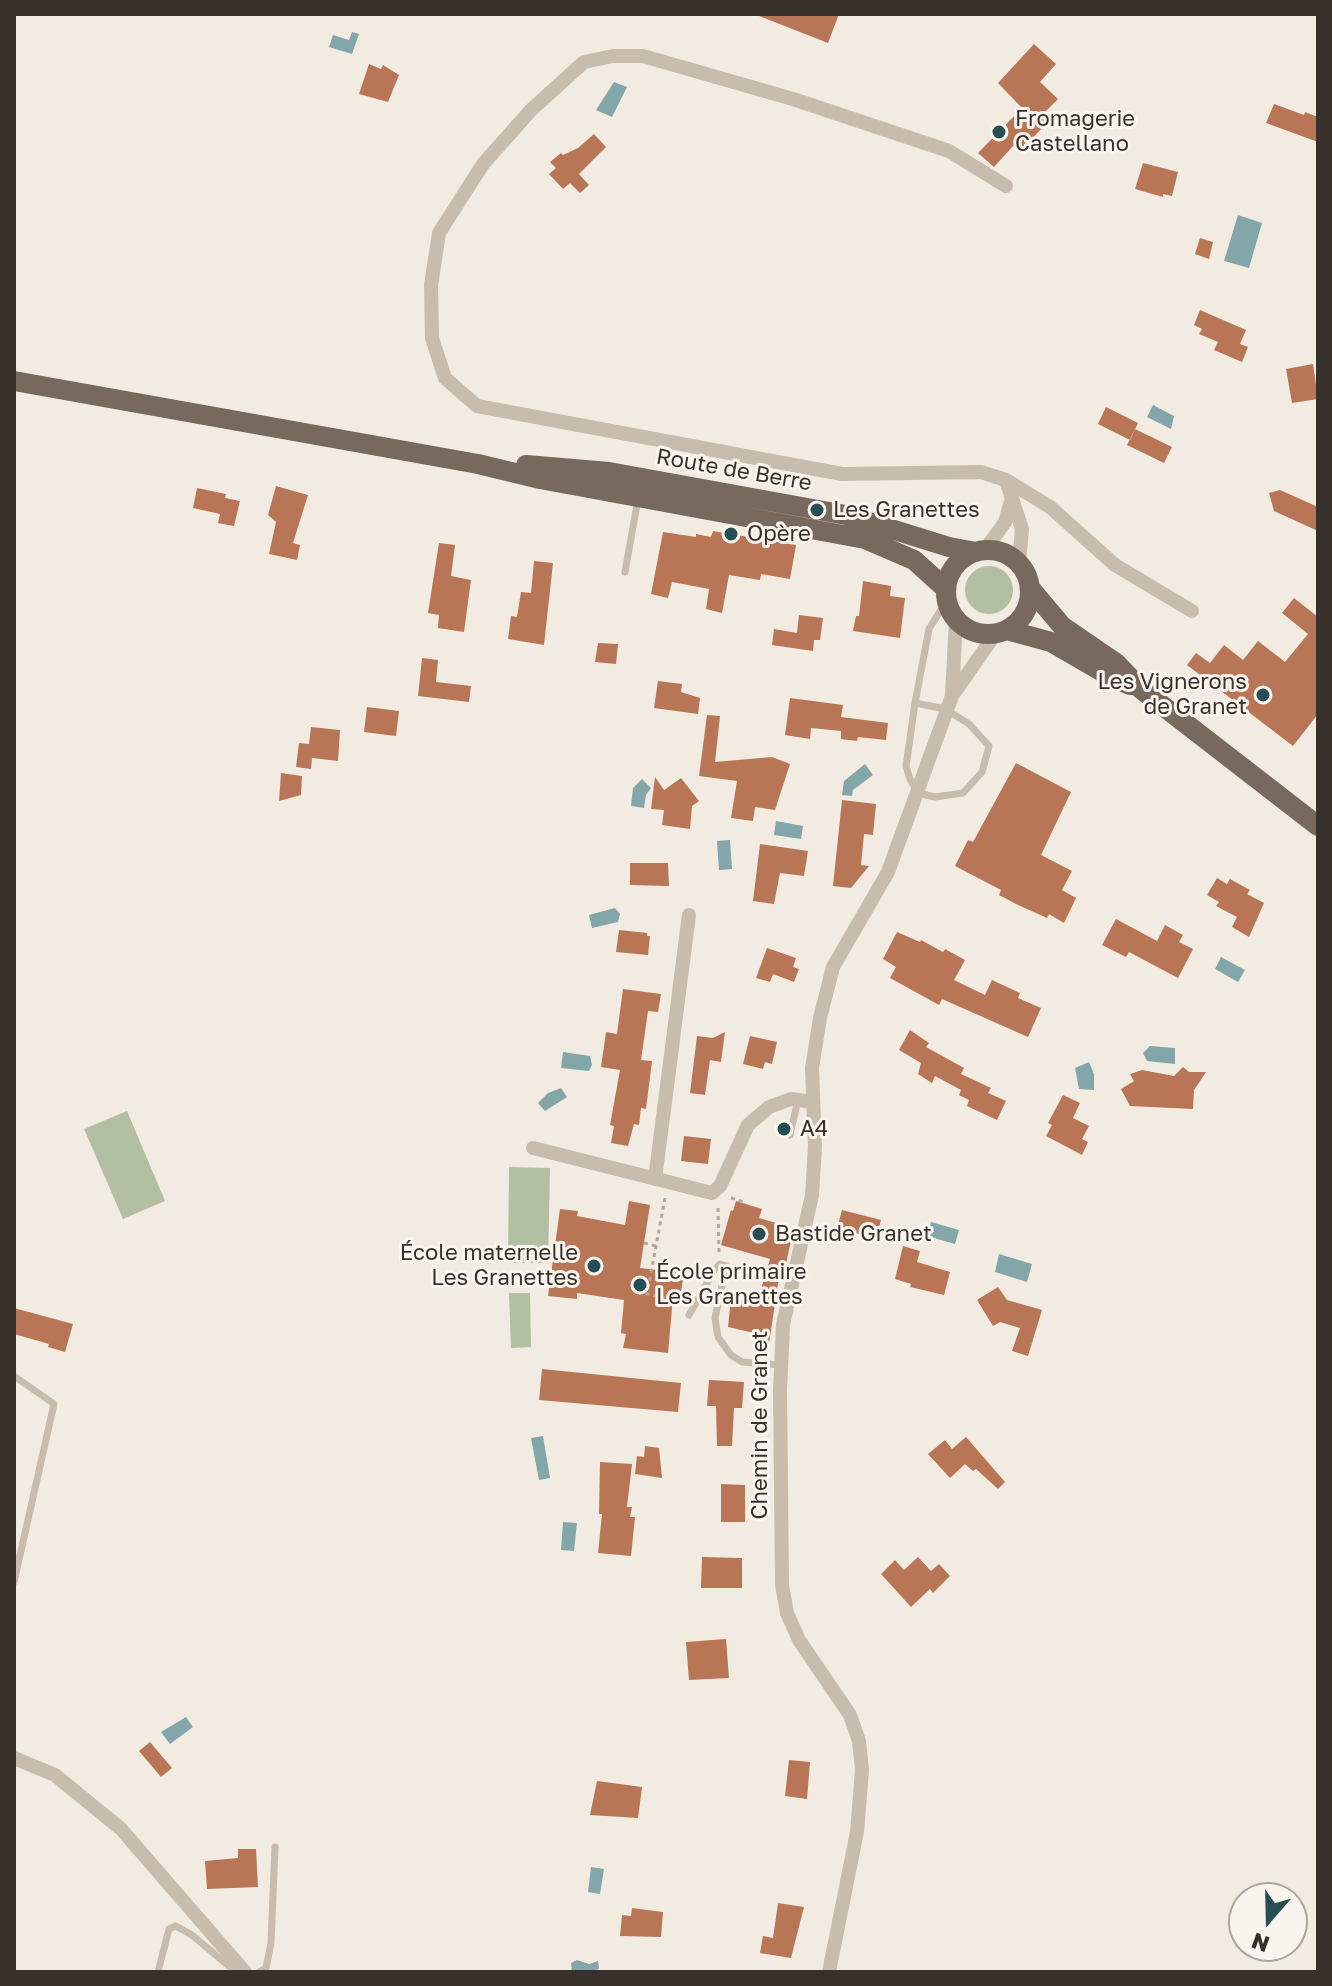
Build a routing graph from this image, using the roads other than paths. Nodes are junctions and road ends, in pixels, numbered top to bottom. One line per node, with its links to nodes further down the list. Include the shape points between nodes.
1 (1006, 186): 4 (street, via 949,151 793,99 643,56 613,56 584,62 483,164 439,233 431,285 432,338 445,378 477,406 842,474 981,472)
2 (14, 381): 3 (main road, Route de Berre)
3 (478, 464): 5 (main road, Route de Berre); 7 (main road, Route de Berre, via 609,472)
4 (1006, 480): 6 (street); 13 (street, via 1050,507 1115,565)
5 (639, 496): 7 (lane, via 648,489 766,509); 10 (lane); 12 (main road, Route de Berre, via 865,539 914,560)
6 (1012, 498): 8 (street, via 1005,522); 9 (street, via 1022,529)
7 (784, 504): 8 (main road, Route de Berre)
8 (981, 551): 9 (main road); 12 (main road, via 959,562 948,579)
9 (1019, 563): 11 (main road)
10 (625, 572)
11 (1030, 588): 15 (main road, via 1025,612); 16 (main road, via 1062,626 1116,663)
12 (947, 594): 14 (main road); 18 (lane, via 929,629)
13 (1192, 611)
14 (956, 619): 15 (main road, via 974,631); 17 (street, Chemin de Granet)
15 (1002, 631): 16 (main road, via 1051,642); 17 (street, Chemin de Granet)
16 (1141, 689): 20 (main road)
17 (949, 702): 18 (lane); 19 (street, Chemin de Granet); 19 (lane, via 989,746 982,772 963,793)
18 (915, 703): 19 (lane, via 906,766)
19 (918, 793): 22 (street, Chemin de Granet, via 888,872 833,967)
20 (1318, 826)
21 (689, 915): 25 (street)
22 (805, 1101): 23 (lane); 25 (street, via 791,1099 769,1107 748,1125 717,1190); 27 (street, Chemin de Granet, via 815,1146 812,1195 784,1312)
23 (790, 1135)
24 (533, 1148): 25 (street)
25 (655, 1179)
26 (689, 1315): 27 (lane, via 715,1269 726,1266 715,1318 718,1337 742,1362)
27 (781, 1365): 36 (street, Chemin de Granet, via 782,1585 787,1613 850,1715 862,1770 857,1832)
28 (14, 1376): 29 (lane, via 54,1404)
29 (14, 1582)
30 (14, 1758): 34 (street, via 55,1775 121,1829)
31 (275, 1847): 35 (lane, via 271,1943 266,1968)
32 (158, 1972): 33 (lane, via 169,1929 176,1926)
33 (236, 1972)
34 (245, 1972)
35 (259, 1972)
36 (829, 1972)

